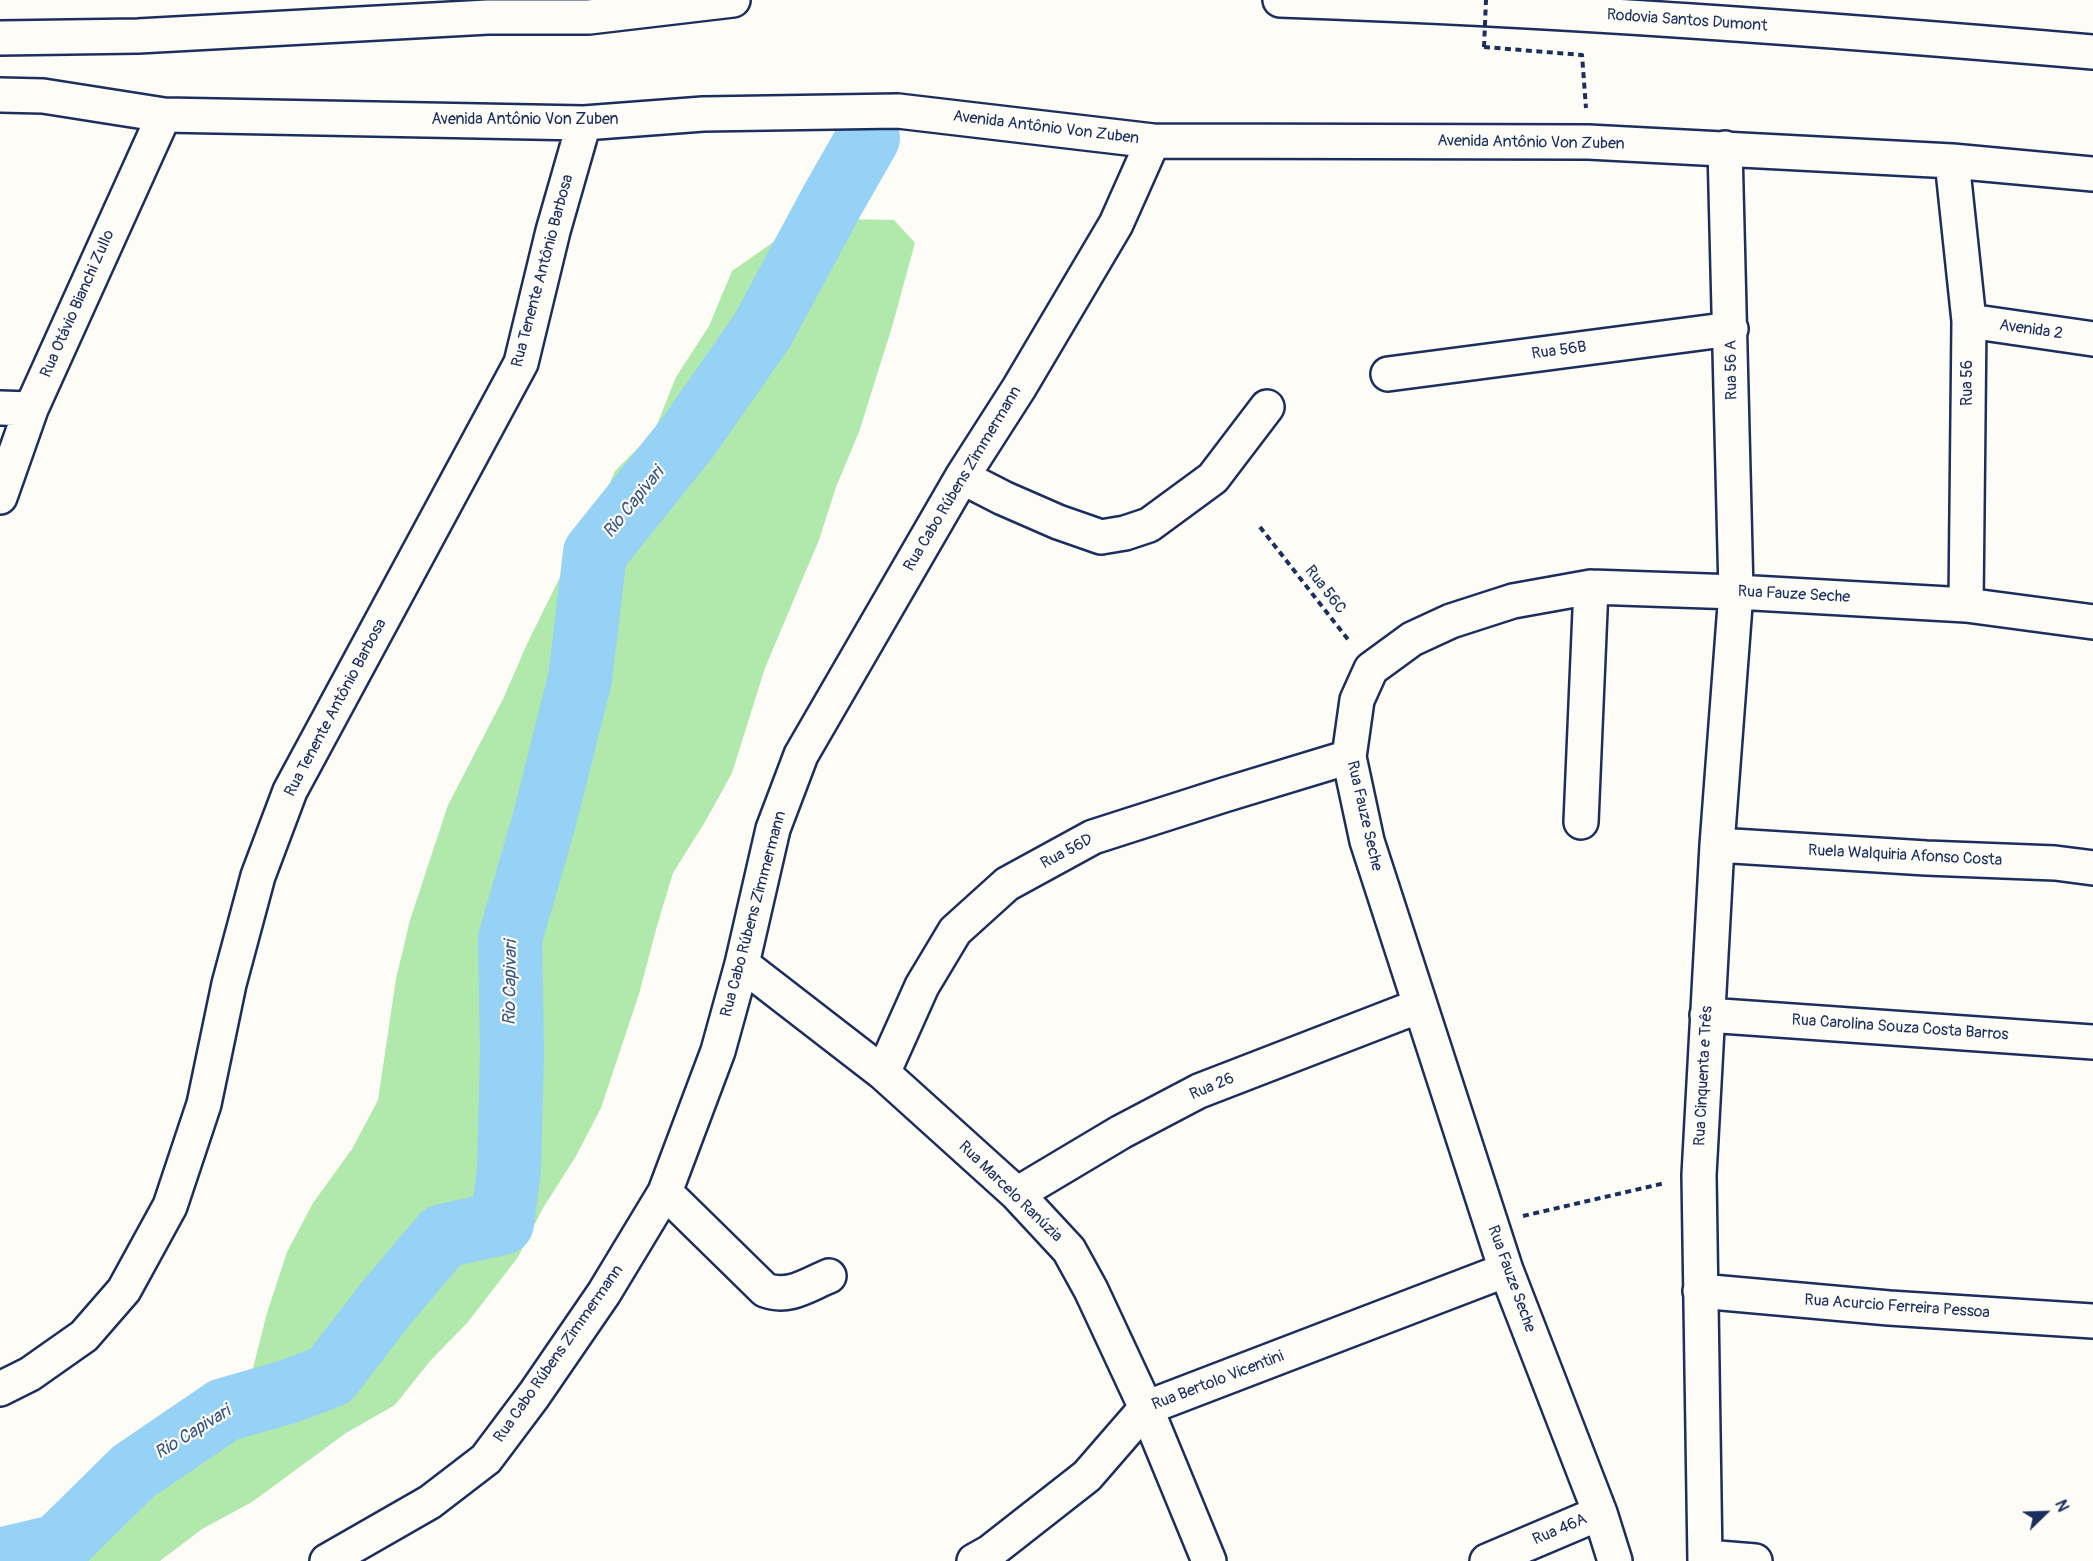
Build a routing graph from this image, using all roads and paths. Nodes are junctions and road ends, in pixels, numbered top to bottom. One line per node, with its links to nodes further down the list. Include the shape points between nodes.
1 (733, 0): 4 (main road, via 589,17 488,17 138,36)
2 (1280, 0): 5 (main road, Rodovia Santos Dumont, via 1524,10)
3 (1486, 0): 10 (path, bridge, via 1484,46 1582,55)
4 (0, 38)
5 (2093, 52)
6 (0, 94): 7 (main road, Avenida Antônio Von Zuben, via 43,96)
7 (164, 115): 8 (main road, Avenida Antônio Von Zuben); 19 (main road, Rua Otávio Bianchi Zullo)
8 (584, 123): 9 (main road, Avenida Antônio Von Zuben, via 703,114 898,111); 45 (main road, Rua Tenente Antônio Barbosa, via 521,363 290,791 258,876 229,984 204,1104 170,1206 124,1290 84,1336 30,1374)
9 (1154, 141): 10 (main road, Avenida Antônio Von Zuben); 20 (main road, Rua Cabo Rúbens Zimmermann, via 1116,224)
10 (1588, 142): 11 (main road, Avenida Antônio Von Zuben)
11 (1725, 148): 12 (main road, Avenida Antônio Von Zuben); 15 (main road, Rua 56 A)
12 (1952, 161): 13 (main road, Avenida Antônio Von Zuben); 14 (main road, Rua 56)
13 (2093, 174)
14 (1969, 321): 16 (main road, Avenida 2); 25 (main road, Rua 56)
15 (1731, 329): 17 (main road, Rua 56B); 24 (main road, Rua 56 A)
16 (2093, 339)
17 (1388, 374)
18 (1267, 407): 20 (main road, via 1213,478 1149,525 1125,533 1101,537 1058,522)
19 (16, 408): 21 (main road, Rua Otávio Bianchi Zullo)
20 (962, 477): 32 (main road, Rua Cabo Rúbens Zimmermann, via 801,755 773,829)
21 (0, 497)
22 (1260, 527): 27 (path, Rua 56C)
23 (1591, 587): 24 (main road, Rua Fauze Seche); 27 (main road, Rua Fauze Seche, via 1513,601 1450,621 1412,639); 29 (main road)
24 (1736, 592): 25 (main road, Rua Fauze Seche); 30 (main road, Rua Cinquenta e Três)
25 (1966, 605): 26 (main road, Rua Fauze Seche)
26 (2093, 622)
27 (1371, 669): 28 (main road, Rua Fauze Seche, via 1357,700)
28 (1349, 758): 33 (main road, Rua Fauze Seche, via 1367,841); 36 (main road, Rua 56D, via 1093,837 1007,884 955,931 922,986)
29 (1581, 822)
30 (1717, 845): 31 (main road, Ruela Walquiria Afonso Costa); 34 (main road, Rua Cinquenta e Três)
31 (2093, 868)
32 (742, 964): 36 (main road, Rua Marcelo Ranúzia); 38 (main road, Rua Cabo Rúbens Zimmermann, via 718,1051)
33 (1419, 1006): 39 (main road, Rua 26, via 1199,1091); 40 (main road, Rua Fauze Seche)
34 (1707, 1015): 35 (main road, Rua Carolina Souza Costa Barros); 37 (main road, Rua Cinquenta e Três)
35 (2093, 1041)
36 (883, 1073): 39 (main road, Rua Marcelo Ranúzia)
37 (1700, 1175): 40 (path); 43 (main road, Rua Cinquenta e Três)
38 (665, 1192): 42 (main road, via 765,1290 786,1294); 49 (main road, Rua Cabo Rúbens Zimmermann, via 604,1293 486,1459 430,1502)
39 (1017, 1194): 46 (main road, Rua Marcelo Ranúzia, via 1069,1250)
40 (1490, 1224): 41 (main road, Rua Fauze Seche)
41 (1506, 1270): 46 (main road, Rua Bertolo Vicentini); 47 (main road, Rua Fauze Seche)
42 (830, 1276)
43 (1700, 1291): 44 (main road, Rua Acurcio Ferreira Pessoa); 48 (main road, Rua Cinquenta e Três)
44 (2093, 1321)
45 (0, 1389)
46 (1146, 1408): 50 (main road, Rua Bertolo Vicentini, via 1086,1476); 51 (main road, Rua Marcelo Ranúzia)
47 (1600, 1513): 52 (main road, Rua 46A); 53 (main road, Rua Fauze Seche)
48 (1706, 1559): 54 (main road)
49 (327, 1561)
50 (974, 1561)
51 (1209, 1561)
52 (1487, 1561)
53 (1615, 1561)
54 (1755, 1561)

